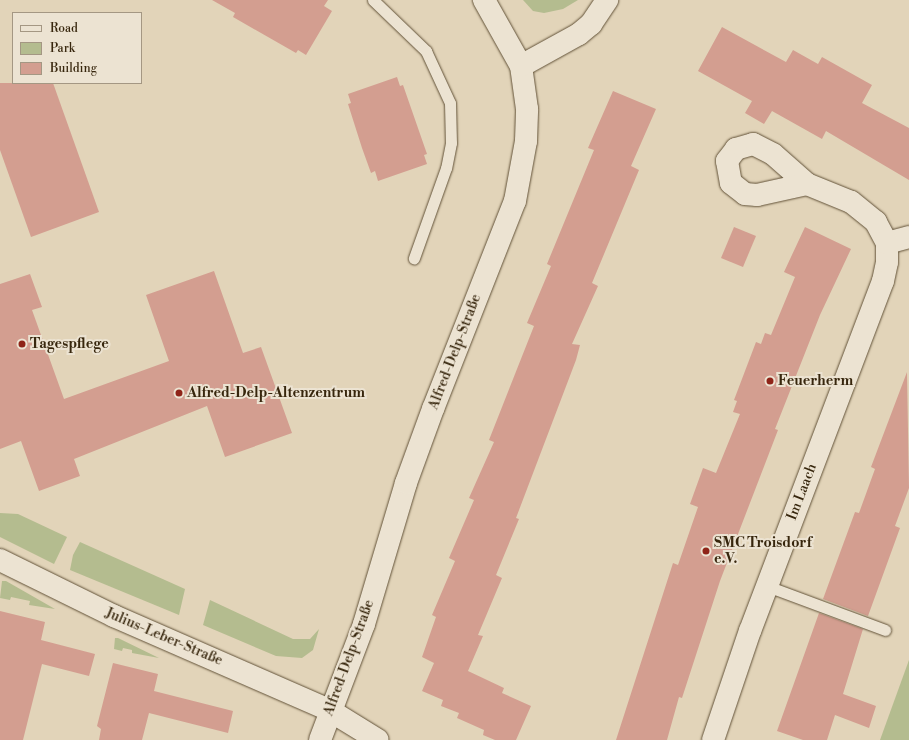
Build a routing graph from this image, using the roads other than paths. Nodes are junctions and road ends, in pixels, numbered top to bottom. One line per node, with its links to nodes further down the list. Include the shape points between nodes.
1 (372, 0): 8 (lane, via 426,51 450,103 451,143 446,168)
2 (484, 0): 4 (street)
3 (607, 0): 4 (street, via 591,24 580,34)
4 (521, 66): 12 (street, Alfred-Delp-Straße, via 527,109 526,141 515,201 433,409 406,483 364,624)
5 (807, 184): 7 (street, Im Laach, via 846,199 867,212 876,222)
6 (909, 237): 7 (street)
7 (886, 243): 10 (street, Im Laach, via 888,262 884,281)
8 (414, 258)
9 (0, 560): 12 (street, Julius-Leber-Straße, via 114,616)
10 (767, 586): 11 (lane); 15 (street, Im Laach)
11 (885, 630)
12 (329, 710): 13 (street, Alfred-Delp-Straße); 14 (street, Julius-Leber-Straße)
13 (320, 740)
14 (378, 740)
15 (713, 740)

